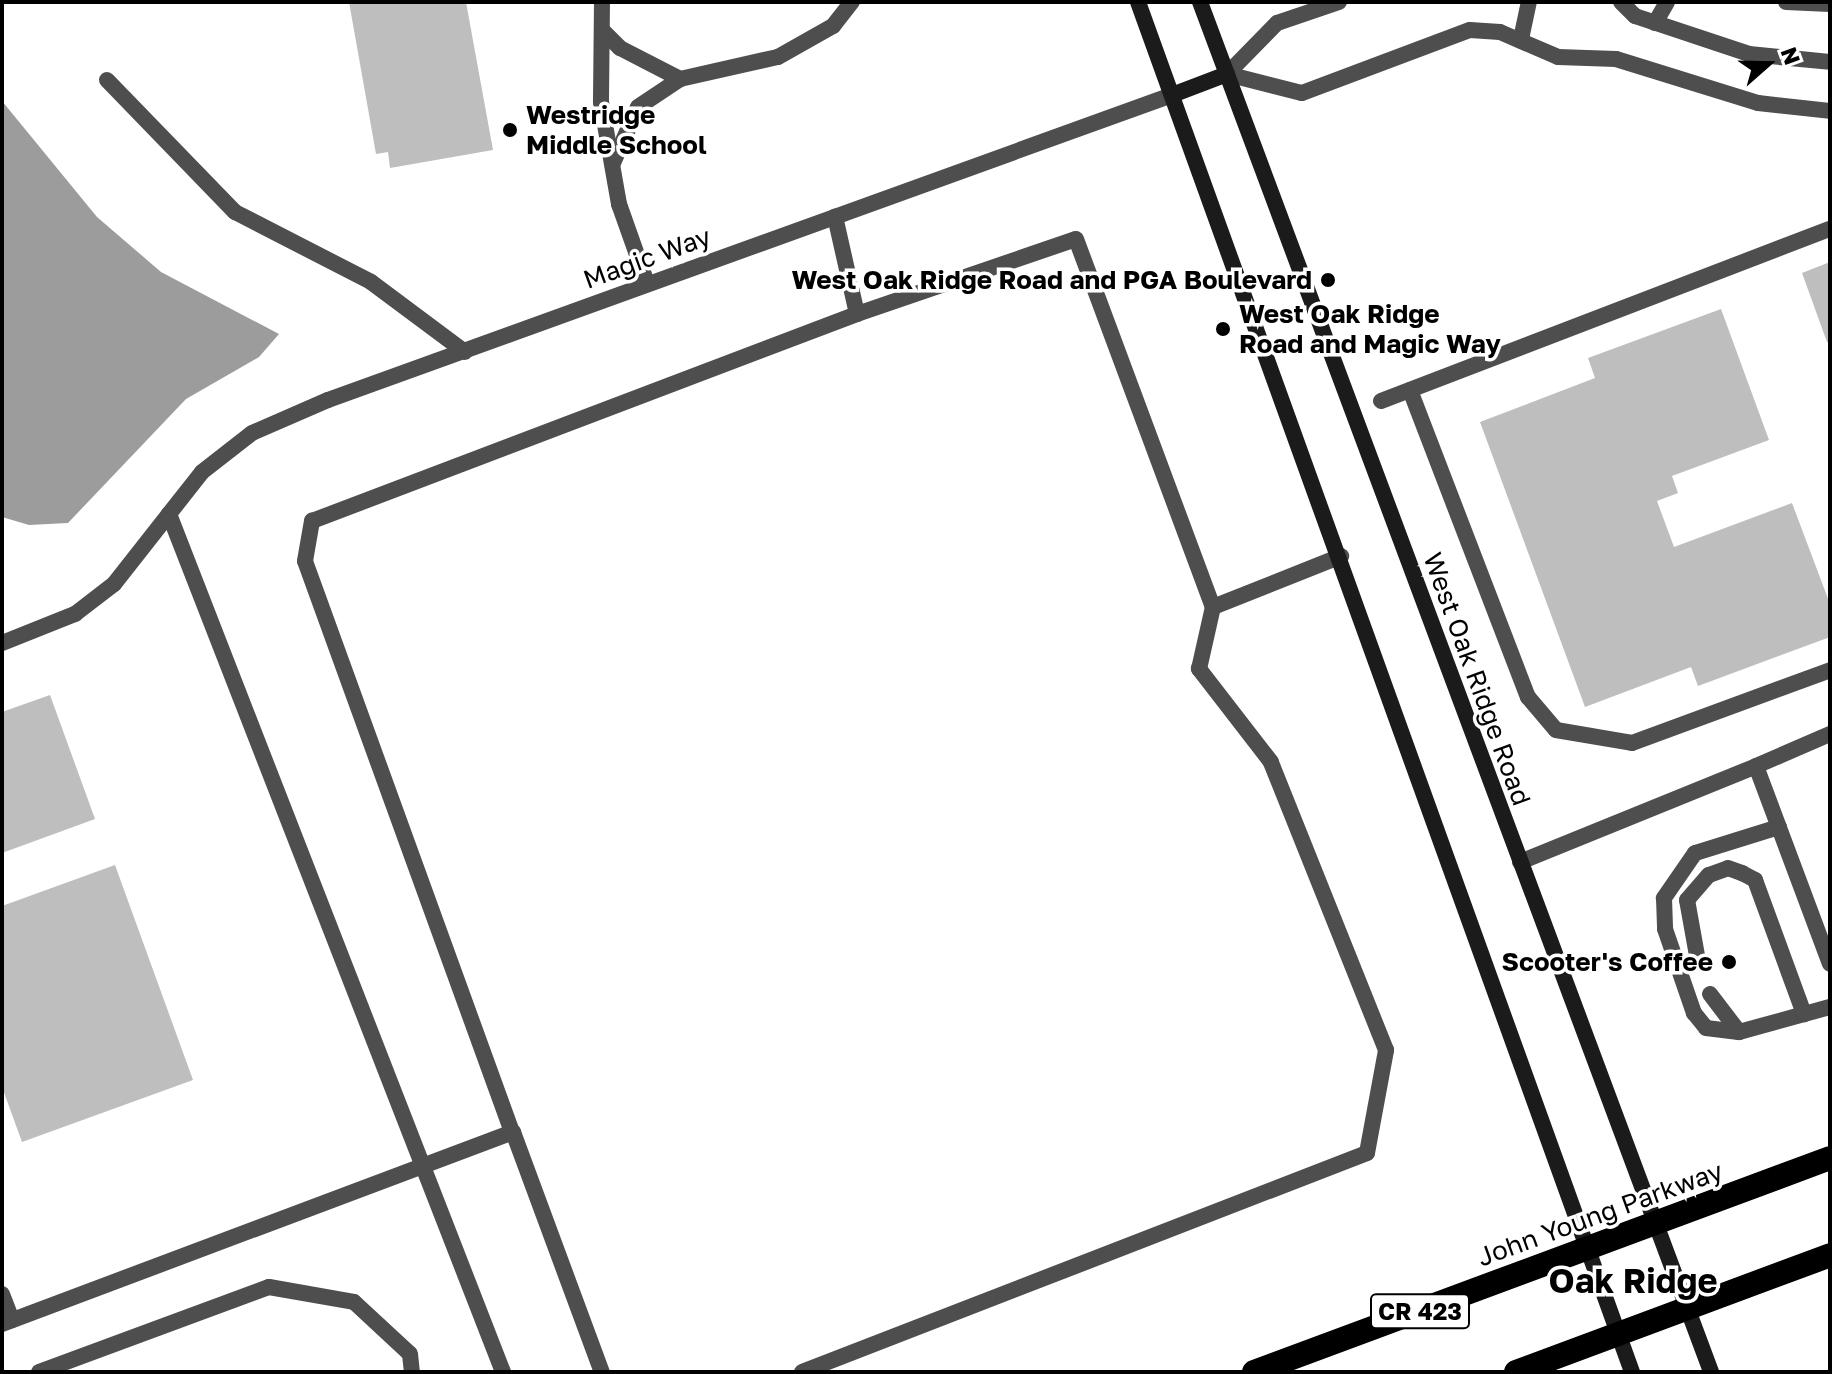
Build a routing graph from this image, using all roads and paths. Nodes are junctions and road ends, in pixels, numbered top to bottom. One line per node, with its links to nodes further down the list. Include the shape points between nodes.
1 (602, 2): 12 (street)
2 (852, 2): 16 (street, via 833,26 778,57)
3 (1138, 2): 18 (street)
4 (1200, 2): 15 (street, West Oak Ridge Road)
5 (1339, 2): 15 (street, via 1277,23)
6 (1529, 2): 13 (street)
7 (1621, 2): 11 (street)
8 (1667, 2): 11 (street)
9 (1786, 2): 10 (street)
10 (1830, 4)
11 (1655, 23): 14 (street, via 1749,54)
12 (603, 31): 16 (street, via 620,48); 20 (street, via 601,102)
13 (1521, 39): 15 (street, via 1470,30 1302,93); 19 (street, via 1558,57 1616,59 1686,86)
14 (1830, 62)
15 (1227, 74): 18 (street); 37 (street, West Oak Ridge Road)
16 (680, 79): 20 (street, via 638,107)
17 (107, 80): 25 (street, via 235,212 371,282)
18 (1172, 95): 21 (street, Magic Way); 29 (street)
19 (1830, 111)
20 (613, 163): 23 (street, via 619,204)
21 (835, 216): 23 (street, Magic Way); 24 (street)
22 (1830, 229): 26 (street)
23 (647, 283): 25 (street, Magic Way)
24 (857, 314): 30 (street, via 1076,239); 45 (street, via 312,521 305,561)
25 (465, 352): 28 (street, Magic Way, via 252,433 202,472)
26 (1410, 390): 27 (street); 32 (street, via 1528,697 1556,730 1632,743)
27 (1381, 401)
28 (169, 514): 31 (street, Magic Way, via 114,584 75,614); 47 (street)
29 (1341, 556): 30 (street); 49 (street)
30 (1213, 607): 59 (street, via 1199,669 1271,762 1386,1050 1367,1153)
31 (2, 643)
32 (1830, 670)
33 (1830, 734): 34 (street)
34 (1756, 766): 35 (street); 37 (street)
35 (1779, 827): 36 (street); 40 (street)
36 (1719, 845): 38 (street); 44 (street, via 1681,866 1664,898 1665,929 1694,1013 1706,1028)
37 (1520, 862): 48 (street, West Oak Ridge Road)
38 (1728, 868): 39 (street, via 1709,875 1687,900); 43 (street, via 1755,880)
39 (1698, 961)
40 (1830, 964)
41 (1710, 994): 44 (street)
42 (1830, 1007): 43 (street)
43 (1804, 1014): 44 (street)
44 (1739, 1032)
45 (512, 1132): 47 (street); 58 (street)
46 (1830, 1158): 48 (highway, John Young Parkway / CR 423)
47 (423, 1166): 53 (street); 57 (street)
48 (1655, 1224): 49 (highway, John Young Parkway / CR 423); 52 (street, West Oak Ridge Road)
49 (1586, 1250): 54 (street); 60 (highway, John Young Parkway / CR 423)
50 (1830, 1255): 52 (highway)
51 (2, 1294): 53 (street)
52 (1687, 1309): 54 (highway); 63 (street, West Oak Ridge Road)
53 (7, 1322)
54 (1618, 1334): 61 (highway); 62 (street)
55 (39, 1372): 56 (street, via 269,1287 354,1302 410,1354)
56 (412, 1372)
57 (503, 1372)
58 (602, 1372)
59 (802, 1372)
60 (1254, 1372)
61 (1516, 1372)
62 (1632, 1372)
63 (1711, 1372)

